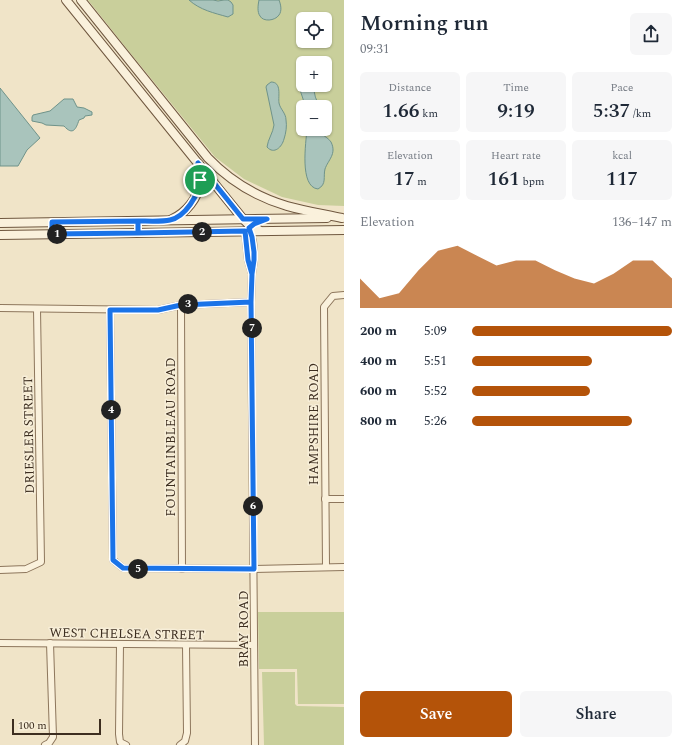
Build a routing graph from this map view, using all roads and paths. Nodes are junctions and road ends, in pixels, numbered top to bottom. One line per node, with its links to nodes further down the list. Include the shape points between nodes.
1 (66, 0): 3 (main road)
2 (81, 0): 4 (main road, via 218,168 270,200 301,210)
3 (198, 163): 5 (main road); 7 (main road, via 200,184 196,195 190,206)
4 (343, 218): 6 (main road)
5 (240, 219): 6 (main road); 7 (main road); 11 (main road)
6 (267, 219): 11 (main road)
7 (170, 220): 8 (main road)
8 (138, 221): 9 (main road); 13 (main road)
9 (52, 222): 10 (main road); 14 (main road)
10 (0, 223)
11 (249, 229): 12 (main road); 13 (main road); 17 (street, BRAY ROAD)
12 (344, 230)
13 (138, 233): 14 (main road)
14 (52, 234): 15 (main road)
15 (0, 235)
16 (344, 295): 22 (street, HAMPSHIRE ROAD, via 333,296 324,307)
17 (251, 302): 18 (street); 27 (street, BRAY ROAD)
18 (181, 305): 21 (street, via 158,310); 26 (street, FOUNTAINBLEAU ROAD)
19 (0, 308): 20 (street)
20 (37, 308): 21 (street); 28 (street, DRIESLER STREET, via 41,562 26,569)
21 (110, 310): 26 (street, via 113,560 123,568)
22 (325, 498): 23 (street); 24 (street, HAMPSHIRE ROAD)
23 (344, 499)
24 (326, 567): 25 (street); 27 (street)
25 (344, 567)
26 (182, 569): 27 (street)
27 (254, 569): 33 (street, BRAY ROAD)
28 (0, 570)
29 (0, 643): 30 (street, WEST CHELSEA STREET)
30 (50, 643): 31 (street, WEST CHELSEA STREET); 34 (street, via 53,737)
31 (120, 644): 32 (street, WEST CHELSEA STREET); 35 (street, via 119,734 120,742)
32 (186, 644): 33 (street, WEST CHELSEA STREET); 36 (street, via 187,733 185,741)
33 (254, 645): 37 (street, BRAY ROAD)
34 (45, 745)
35 (126, 745)
36 (180, 745)
37 (255, 745)

